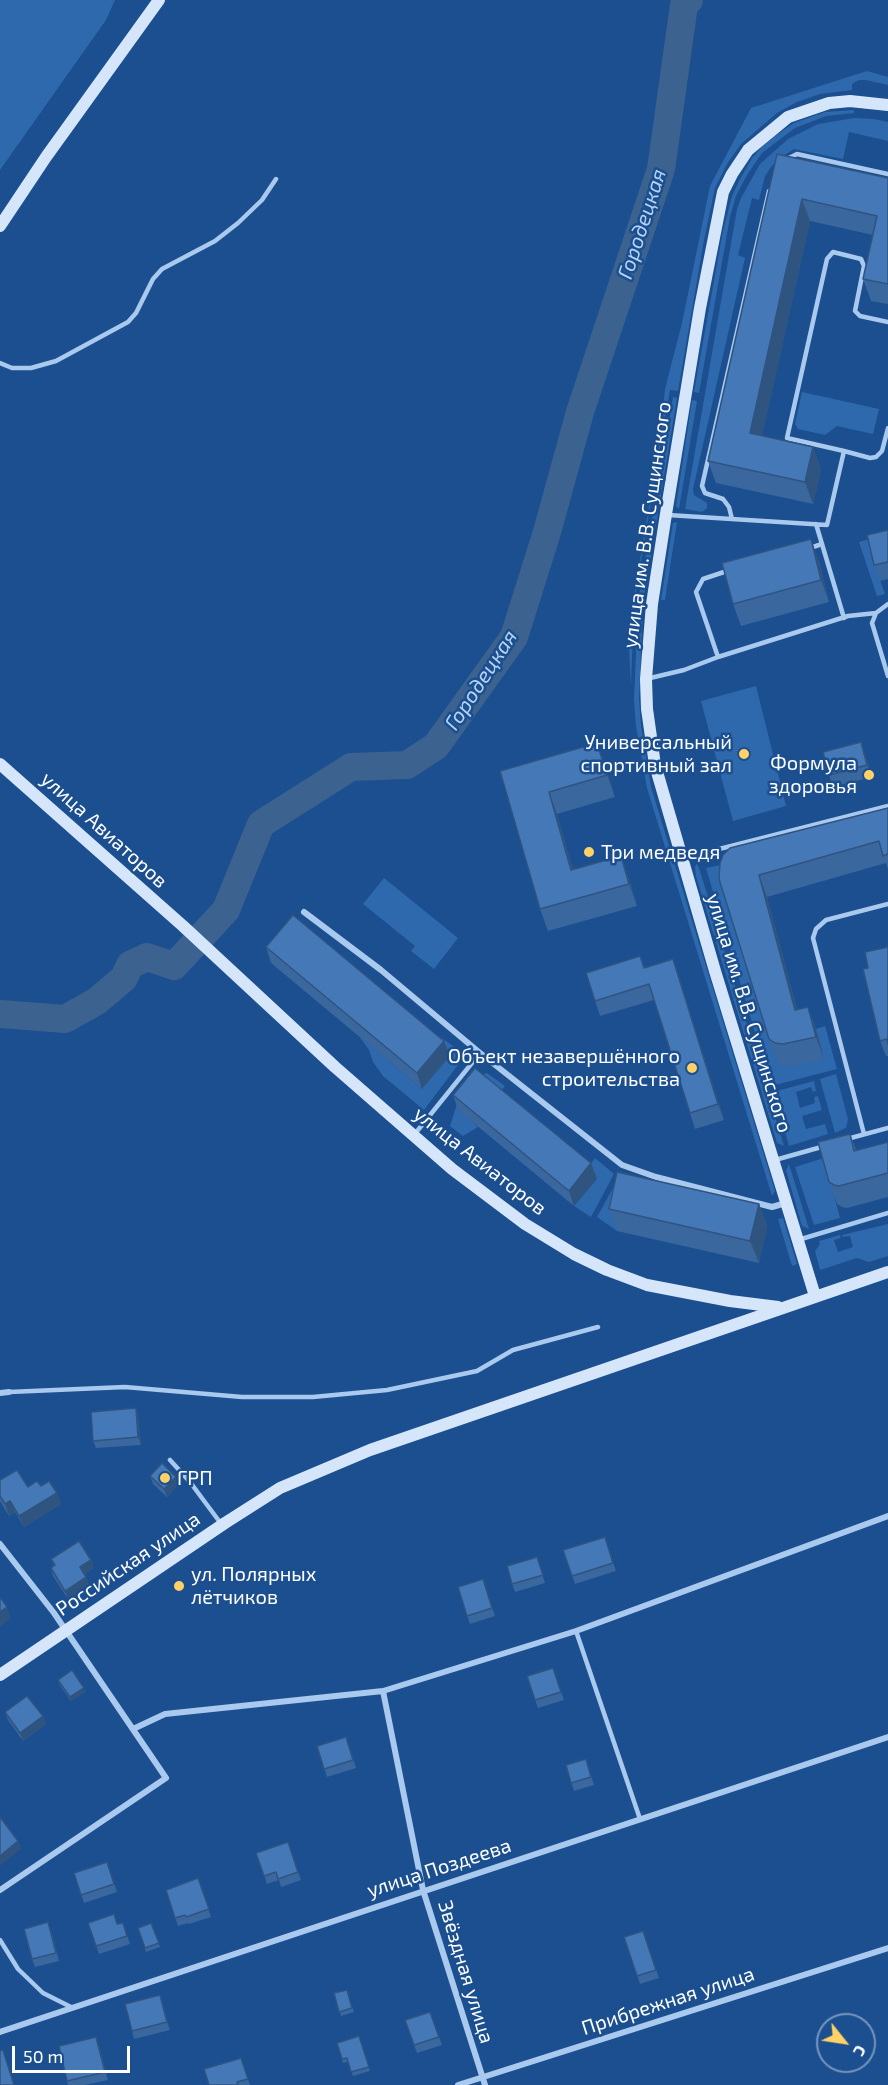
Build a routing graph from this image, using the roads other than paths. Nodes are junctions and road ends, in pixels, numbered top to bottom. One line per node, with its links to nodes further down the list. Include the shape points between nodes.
1 (159, 0): 7 (street)
2 (888, 105): 12 (street, улица им. В.В. Сущинского, via 850,100 788,117 748,150 732,174 716,219)
3 (781, 164): 4 (lane, via 797,154)
4 (888, 174)
5 (276, 179): 9 (lane, via 262,200 238,223 215,241 162,269 128,322 56,361 31,368 12,368)
6 (771, 181): 13 (lane, via 702,486 705,493 723,499)
7 (0, 226)
8 (888, 322): 11 (lane, via 860,316 855,311 864,266 861,259 833,252 827,259 787,438)
9 (0, 363)
10 (888, 428): 11 (lane, via 882,451 876,457)
11 (844, 452): 14 (lane, via 827,525)
12 (666, 514): 13 (lane); 23 (street, улица им. В.В. Сущинского, via 652,604)
13 (732, 519): 14 (lane)
14 (816, 524): 15 (lane)
15 (822, 544): 16 (lane); 20 (lane)
16 (800, 551)
17 (731, 570): 21 (lane, via 704,579 696,592)
18 (888, 604): 19 (lane)
19 (876, 613): 20 (lane); 22 (lane, via 872,623)
20 (844, 618): 21 (lane)
21 (718, 657): 23 (lane)
22 (888, 676)
23 (646, 679): 26 (street, улица им. В.В. Сущинского, via 651,745)
24 (0, 764): 32 (street, улица Авиаторов)
25 (888, 806): 26 (lane)
26 (681, 859): 35 (street, улица им. В.В. Сущинского)
27 (888, 904): 31 (lane, via 826,920 813,938)
28 (304, 912): 29 (street)
29 (480, 1053): 32 (lane); 36 (street, via 622,1165 772,1207)
30 (888, 1128): 31 (lane)
31 (864, 1134): 33 (lane)
32 (414, 1135): 41 (street, улица Авиаторов, via 525,1224 606,1270 647,1285)
33 (844, 1140)
34 (834, 1143): 35 (lane)
35 (774, 1161): 36 (street, улица им. В.В. Сущинского)
36 (787, 1203): 38 (street, улица им. В.В. Сущинского)
37 (888, 1213): 38 (lane)
38 (798, 1240): 40 (street, улица им. В.В. Сущинского)
39 (888, 1272): 40 (street, улица Авиаторов)
40 (815, 1296): 41 (street, улица Авиаторов)
41 (780, 1308): 47 (street, Российская улица, via 370,1450 280,1488)
42 (598, 1327): 44 (lane, via 513,1350 477,1371 387,1390 242,1397 125,1387)
43 (0, 1392): 44 (street)
44 (9, 1392)
45 (170, 1460): 47 (lane)
46 (888, 1516): 50 (street)
47 (222, 1525): 49 (street, Российская улица)
48 (0, 1544): 49 (street)
49 (66, 1630): 51 (street, Российская улица); 53 (street)
50 (576, 1631): 52 (street); 55 (lane)
51 (0, 1675)
52 (383, 1691): 53 (street, via 165,1714); 57 (street, Звёздная улица)
53 (133, 1729): 56 (street, via 166,1778)
54 (888, 1737): 55 (street, улица Поздеева)
55 (639, 1819): 57 (street, улица Поздеева)
56 (0, 1890)
57 (423, 1890): 60 (street, улица Поздеева); 62 (street, Звёздная улица)
58 (0, 1940): 60 (lane, via 18,1969 43,1993)
59 (888, 1948): 62 (street, Прибрежная улица)
60 (73, 2008): 61 (street, улица Поздеева)
61 (0, 2032)
62 (482, 2078): 63 (street, Прибрежная улица); 64 (street, Звёздная улица)
63 (458, 2085)
64 (485, 2085)

